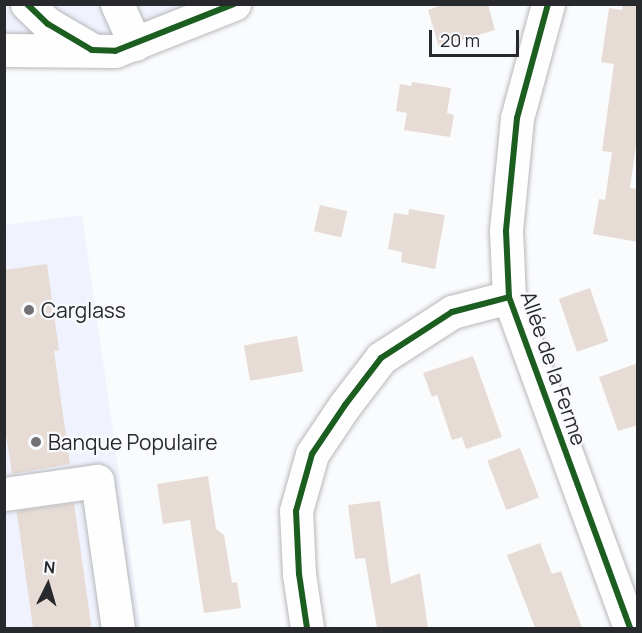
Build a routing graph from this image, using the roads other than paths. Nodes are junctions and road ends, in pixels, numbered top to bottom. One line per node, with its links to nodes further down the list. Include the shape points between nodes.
1 (27, 4): 7 (street, via 48,24)
2 (117, 4): 5 (street)
3 (234, 4): 5 (street)
4 (548, 4): 8 (street, Allée de la Ferme, via 517,118 506,231)
5 (135, 45): 7 (street, via 115,51)
6 (4, 50): 7 (street)
7 (92, 50)
8 (509, 297): 11 (street, via 452,312 381,358 312,454 296,511); 12 (street, Allée de la Ferme)
9 (4, 494): 10 (street, via 97,481)
10 (118, 628)
11 (307, 628)
12 (630, 628)

